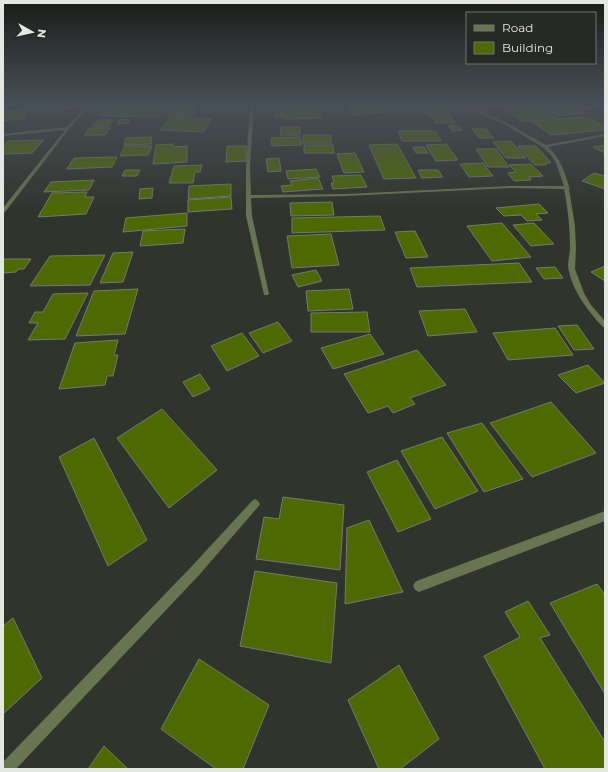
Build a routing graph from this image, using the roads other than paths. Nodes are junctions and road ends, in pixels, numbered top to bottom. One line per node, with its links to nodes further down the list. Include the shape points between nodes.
1 (59, 140): 8 (street)
2 (250, 140): 7 (street)
3 (535, 140): 5 (street)
4 (578, 140): 5 (street)
5 (545, 146): 6 (street, via 554,154)
6 (568, 188): 7 (street, via 510,187 346,196); 10 (street, via 573,248 571,267 589,309)
7 (249, 198): 9 (street, via 249,216)
8 (3, 211)
9 (266, 294)
10 (605, 326)
11 (255, 504): 14 (street, via 196,570)
12 (605, 516): 13 (street)
13 (419, 586)
14 (6, 769)

